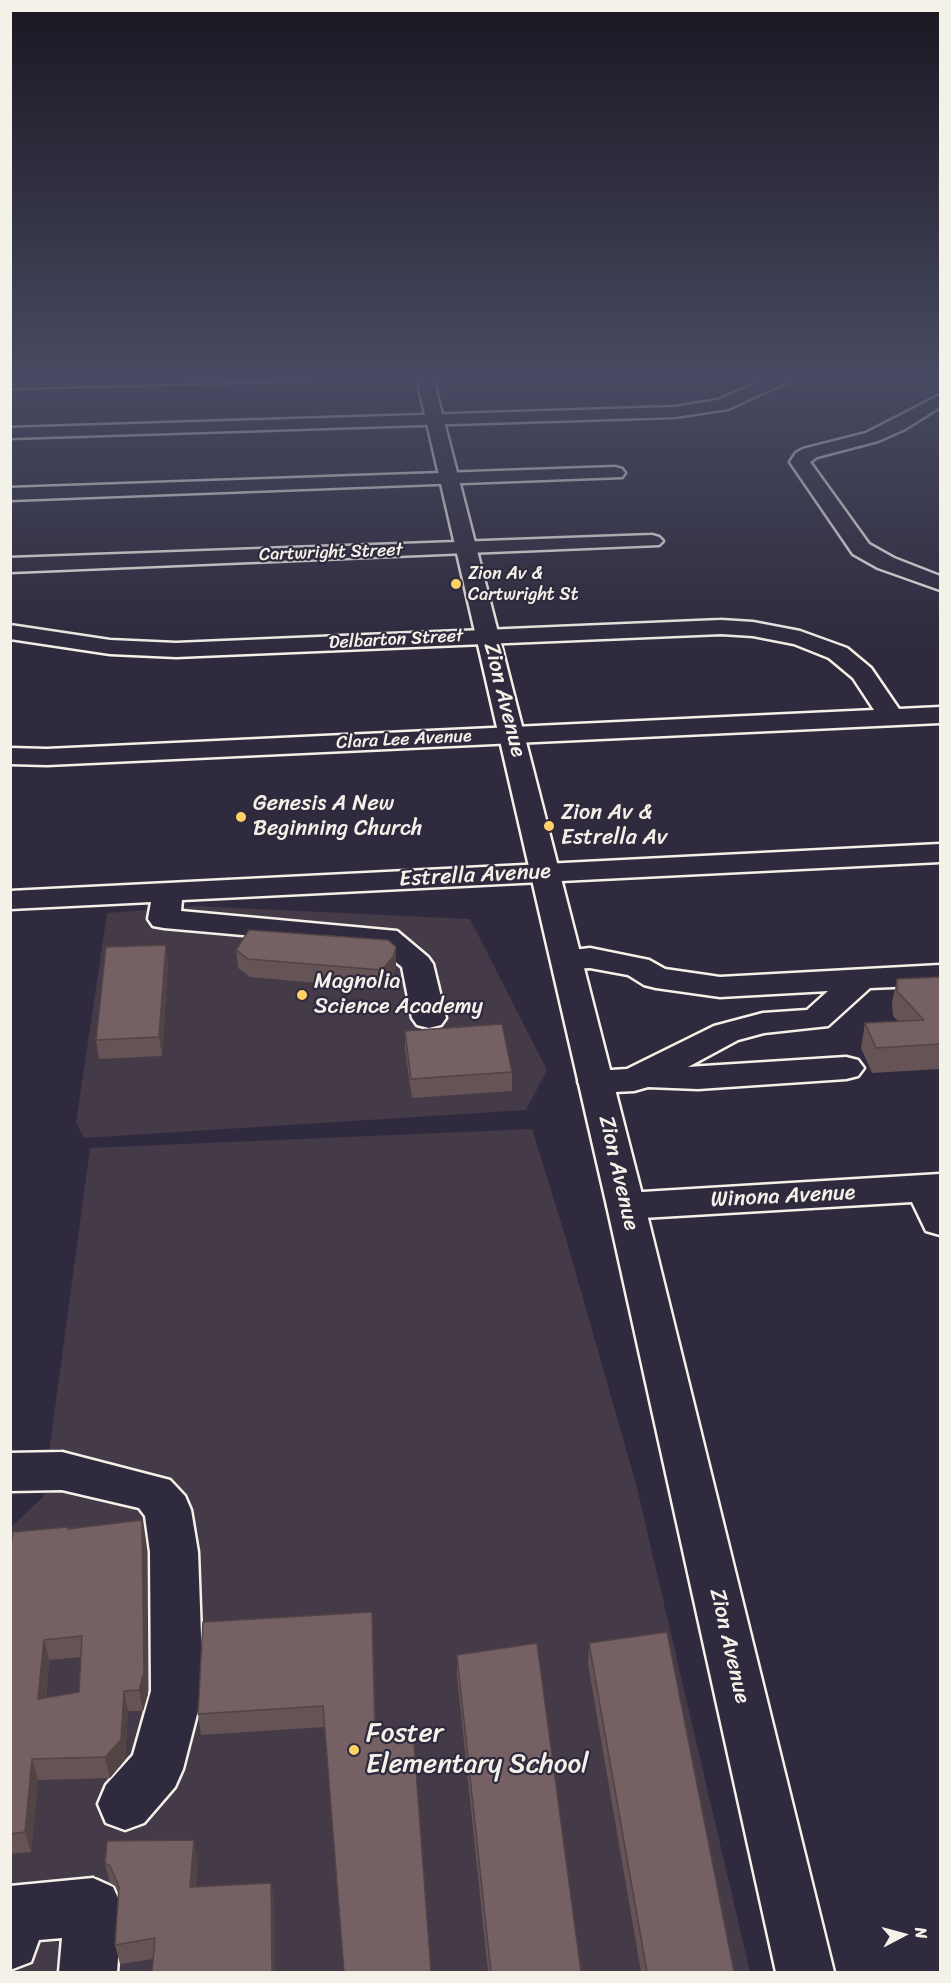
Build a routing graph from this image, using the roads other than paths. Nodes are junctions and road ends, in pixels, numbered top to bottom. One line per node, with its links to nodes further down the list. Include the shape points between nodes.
1 (446, 468): 4 (street, Zion Avenue)
2 (804, 468): 9 (street, via 861,549 886,564)
3 (615, 473): 4 (street)
4 (449, 479): 5 (street); 7 (street, Zion Avenue)
5 (10, 494)
6 (652, 541): 7 (street, Cartwright Street)
7 (467, 548): 8 (street, Cartwright Street); 11 (street, Zion Avenue)
8 (10, 565)
9 (940, 583)
10 (10, 632): 11 (street, Delbarton Street, via 110,647 176,650)
11 (488, 636): 13 (street, Delbarton Street, via 720,627 785,634 815,642 848,659); 14 (street, Zion Avenue)
12 (940, 715): 13 (street, Clara Lee Avenue)
13 (892, 718): 14 (street, Clara Lee Avenue)
14 (513, 735): 15 (street, Clara Lee Avenue); 17 (street, Zion Avenue)
15 (10, 756)
16 (940, 853): 17 (street, Estrella Avenue)
17 (546, 872): 18 (street, Estrella Avenue); 20 (street, Zion Avenue)
18 (168, 893): 19 (street, Estrella Avenue); 23 (street, via 164,919 386,938 417,964)
19 (10, 900)
20 (567, 959): 22 (street, via 590,958 638,967 656,978 720,987); 26 (street, Zion Avenue)
21 (940, 975): 22 (street)
22 (861, 979): 25 (street, via 816,1019 764,1023 726,1033)
23 (429, 1018)
24 (846, 1068): 25 (street, via 698,1078)
25 (640, 1076): 26 (street, via 634,1080)
26 (596, 1082): 28 (street, Zion Avenue)
27 (935, 1199): 28 (street, Winona Avenue)
28 (626, 1206): 33 (street, Zion Avenue)
29 (15, 1471): 30 (street, via 62,1471 154,1492 168,1510 174,1552 177,1691 156,1769)
30 (124, 1804)
31 (10, 1941): 32 (street, via 15,1913 93,1907)
32 (88, 1972)
33 (805, 1972)

